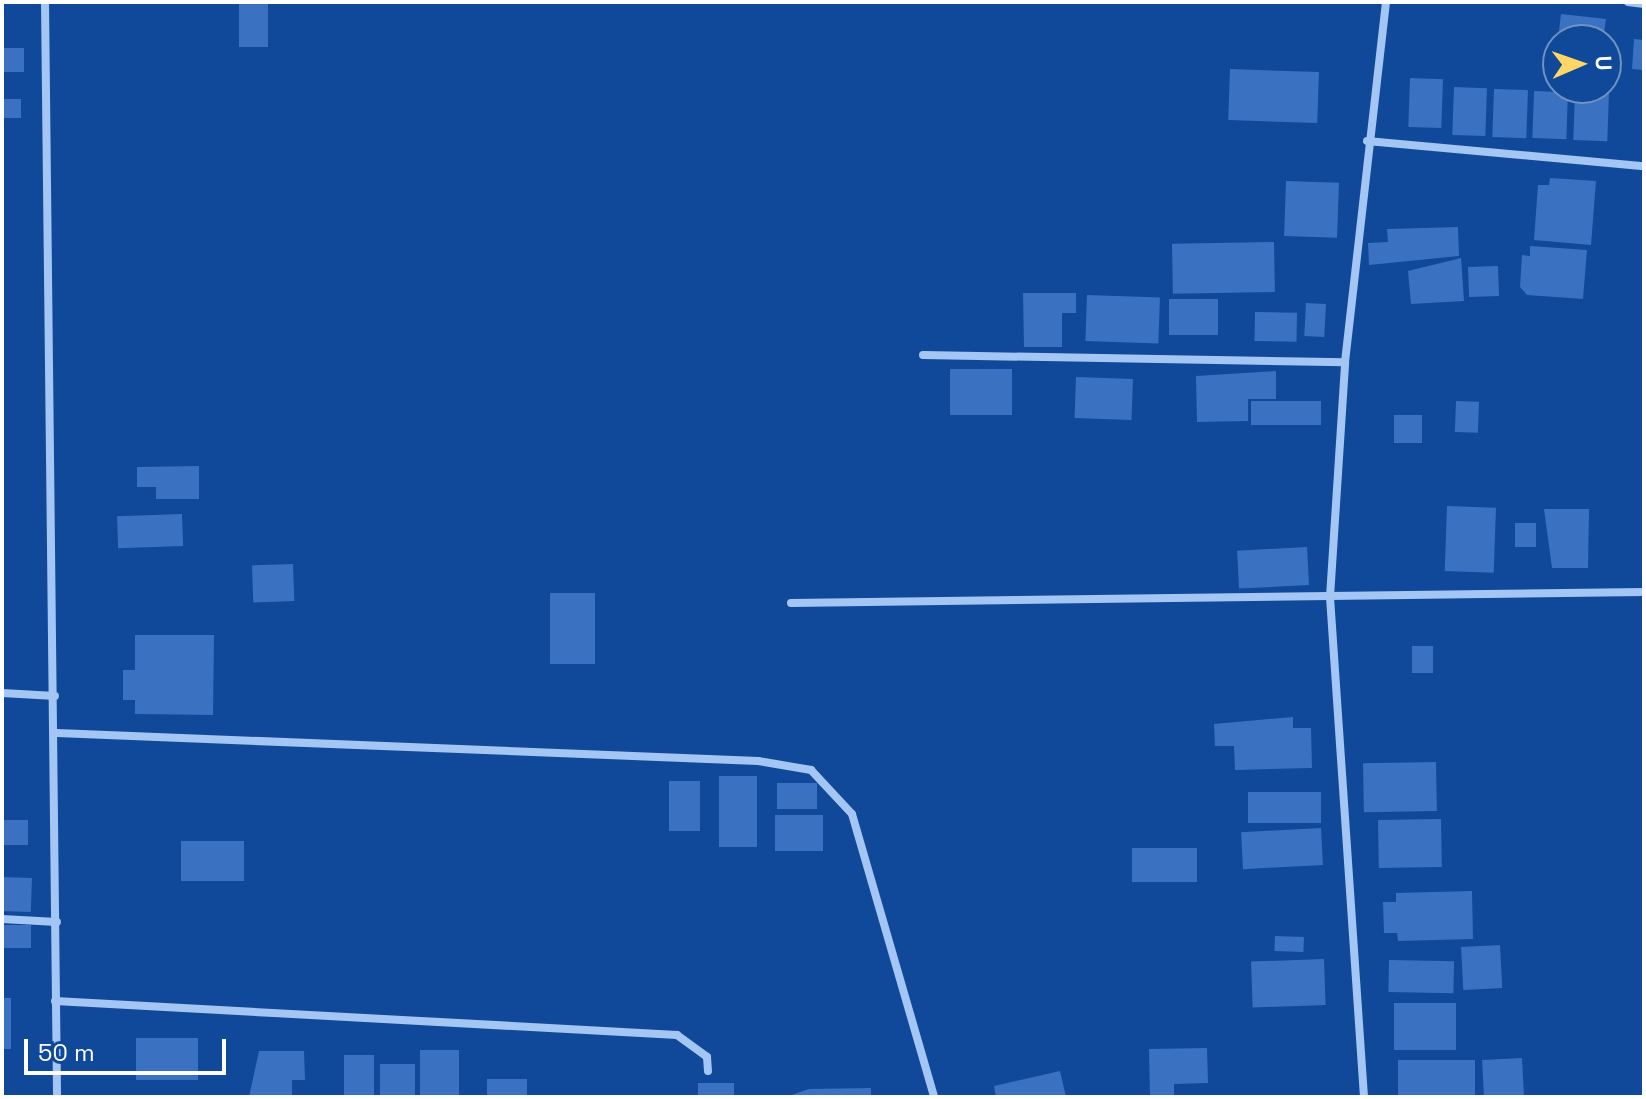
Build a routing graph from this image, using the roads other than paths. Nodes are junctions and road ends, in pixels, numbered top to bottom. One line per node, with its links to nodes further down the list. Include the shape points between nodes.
1 (45, 2): 13 (street)
2 (1386, 2): 5 (street)
3 (1628, 2): 4 (street)
4 (1644, 4)
5 (1367, 141): 6 (street); 8 (street)
6 (1644, 166)
7 (923, 355): 8 (street)
8 (1345, 362): 10 (street)
9 (1644, 592): 10 (street)
10 (1330, 597): 11 (street); 21 (street)
11 (791, 603)
12 (2, 693): 13 (street)
13 (55, 696): 14 (street)
14 (57, 733): 16 (street); 20 (street, via 758,761 811,770 852,814)
15 (2, 919): 16 (street)
16 (57, 922): 17 (street)
17 (55, 1001): 18 (street, via 677,1035 707,1057); 19 (street)
18 (708, 1071)
19 (57, 1097)
20 (934, 1097)
21 (1364, 1097)

